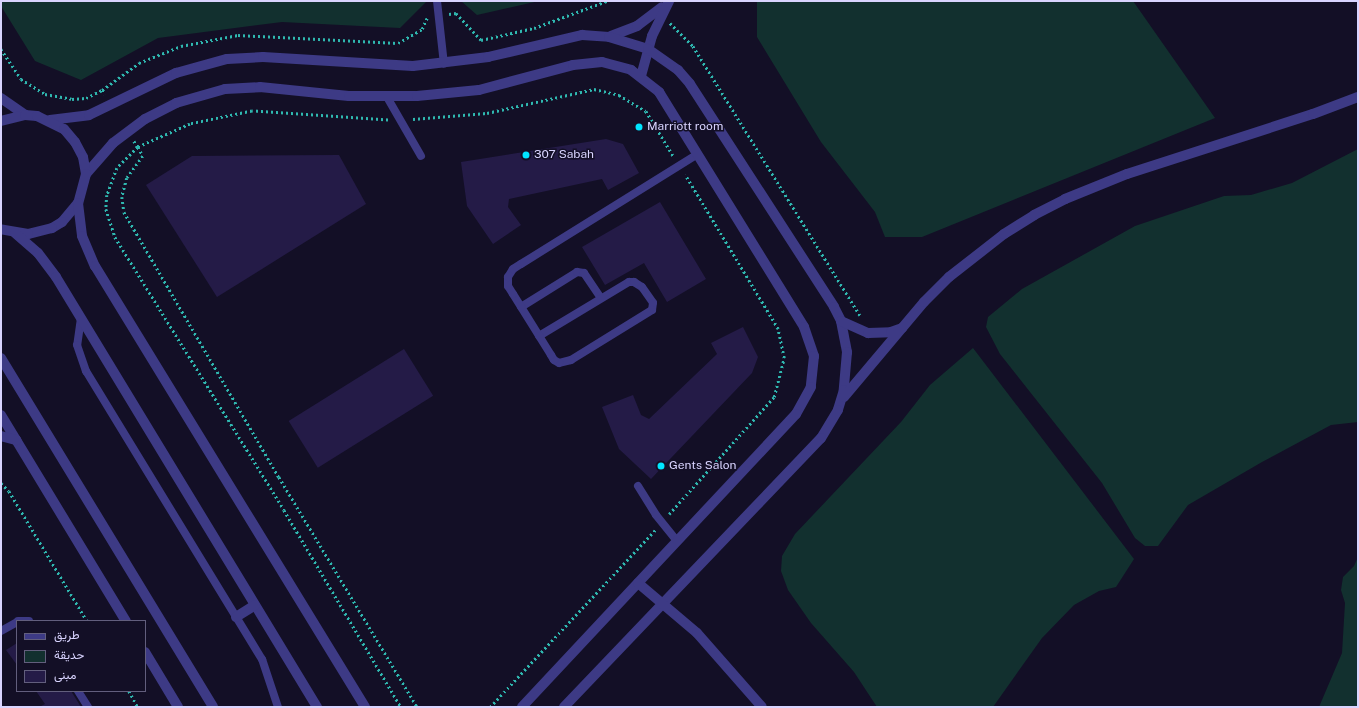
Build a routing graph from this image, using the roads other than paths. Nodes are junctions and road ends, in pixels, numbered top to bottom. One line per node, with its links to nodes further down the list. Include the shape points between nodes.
1 (437, 1): 5 (lane)
2 (668, 1): 3 (street, via 637,26); 4 (street)
3 (609, 37): 4 (street); 5 (street, via 570,37 488,57)
4 (648, 49): 6 (street); 22 (street, via 678,70 690,84)
5 (444, 64): 11 (street, via 382,66 263,57 227,59 176,73 112,105 76,118)
6 (641, 76): 8 (street, via 617,65 588,62 478,90); 13 (street, via 658,92)
7 (1358, 96): 23 (street, via 1313,114 1127,174 1066,199 1028,219 976,254 944,282)
8 (387, 97): 14 (lane); 15 (street, via 260,87 225,89 176,103 128,130)
9 (1, 98): 10 (street)
10 (25, 115): 11 (street); 12 (street)
11 (50, 120): 15 (street, via 64,129 75,142 83,157)
12 (1, 121)
13 (698, 154): 20 (lane, via 513,269 508,277 508,286); 31 (street, via 804,327 811,341 814,372 805,402 796,414)
14 (421, 156)
15 (86, 174): 16 (street)
16 (78, 203): 18 (street, via 67,218 52,228 40,232); 46 (street, via 82,236 95,266)
17 (1, 229): 18 (street)
18 (15, 233): 21 (street, via 48,265)
19 (601, 298): 20 (lane, via 584,273 577,272); 24 (lane); 24 (lane, via 634,282 642,287 654,307 649,313 565,363 554,360)
20 (521, 308): 24 (lane)
21 (81, 318): 34 (street); 35 (lane, via 77,345 86,371)
22 (842, 321): 23 (street, via 868,333 879,334); 26 (street, via 848,366)
23 (902, 328): 26 (street)
24 (539, 336)
25 (1, 358): 43 (street)
26 (842, 400): 33 (street, via 821,438)
27 (1, 415): 29 (street)
28 (1, 436): 29 (street)
29 (16, 440): 36 (street)
30 (638, 486): 31 (lane)
31 (677, 541): 32 (street)
32 (638, 583): 33 (street); 47 (street)
33 (663, 603): 48 (street); 49 (street, via 714,650)
34 (256, 605): 35 (street); 45 (street)
35 (236, 617): 44 (lane, via 267,669)
36 (125, 620)
37 (16, 622): 38 (lane)
38 (1, 631)
39 (146, 654): 42 (street)
40 (79, 692): 41 (lane)
41 (88, 707)
42 (178, 707)
43 (213, 707)
44 (278, 707)
45 (318, 707)
46 (365, 707)
47 (522, 707)
48 (564, 707)
49 (762, 707)

